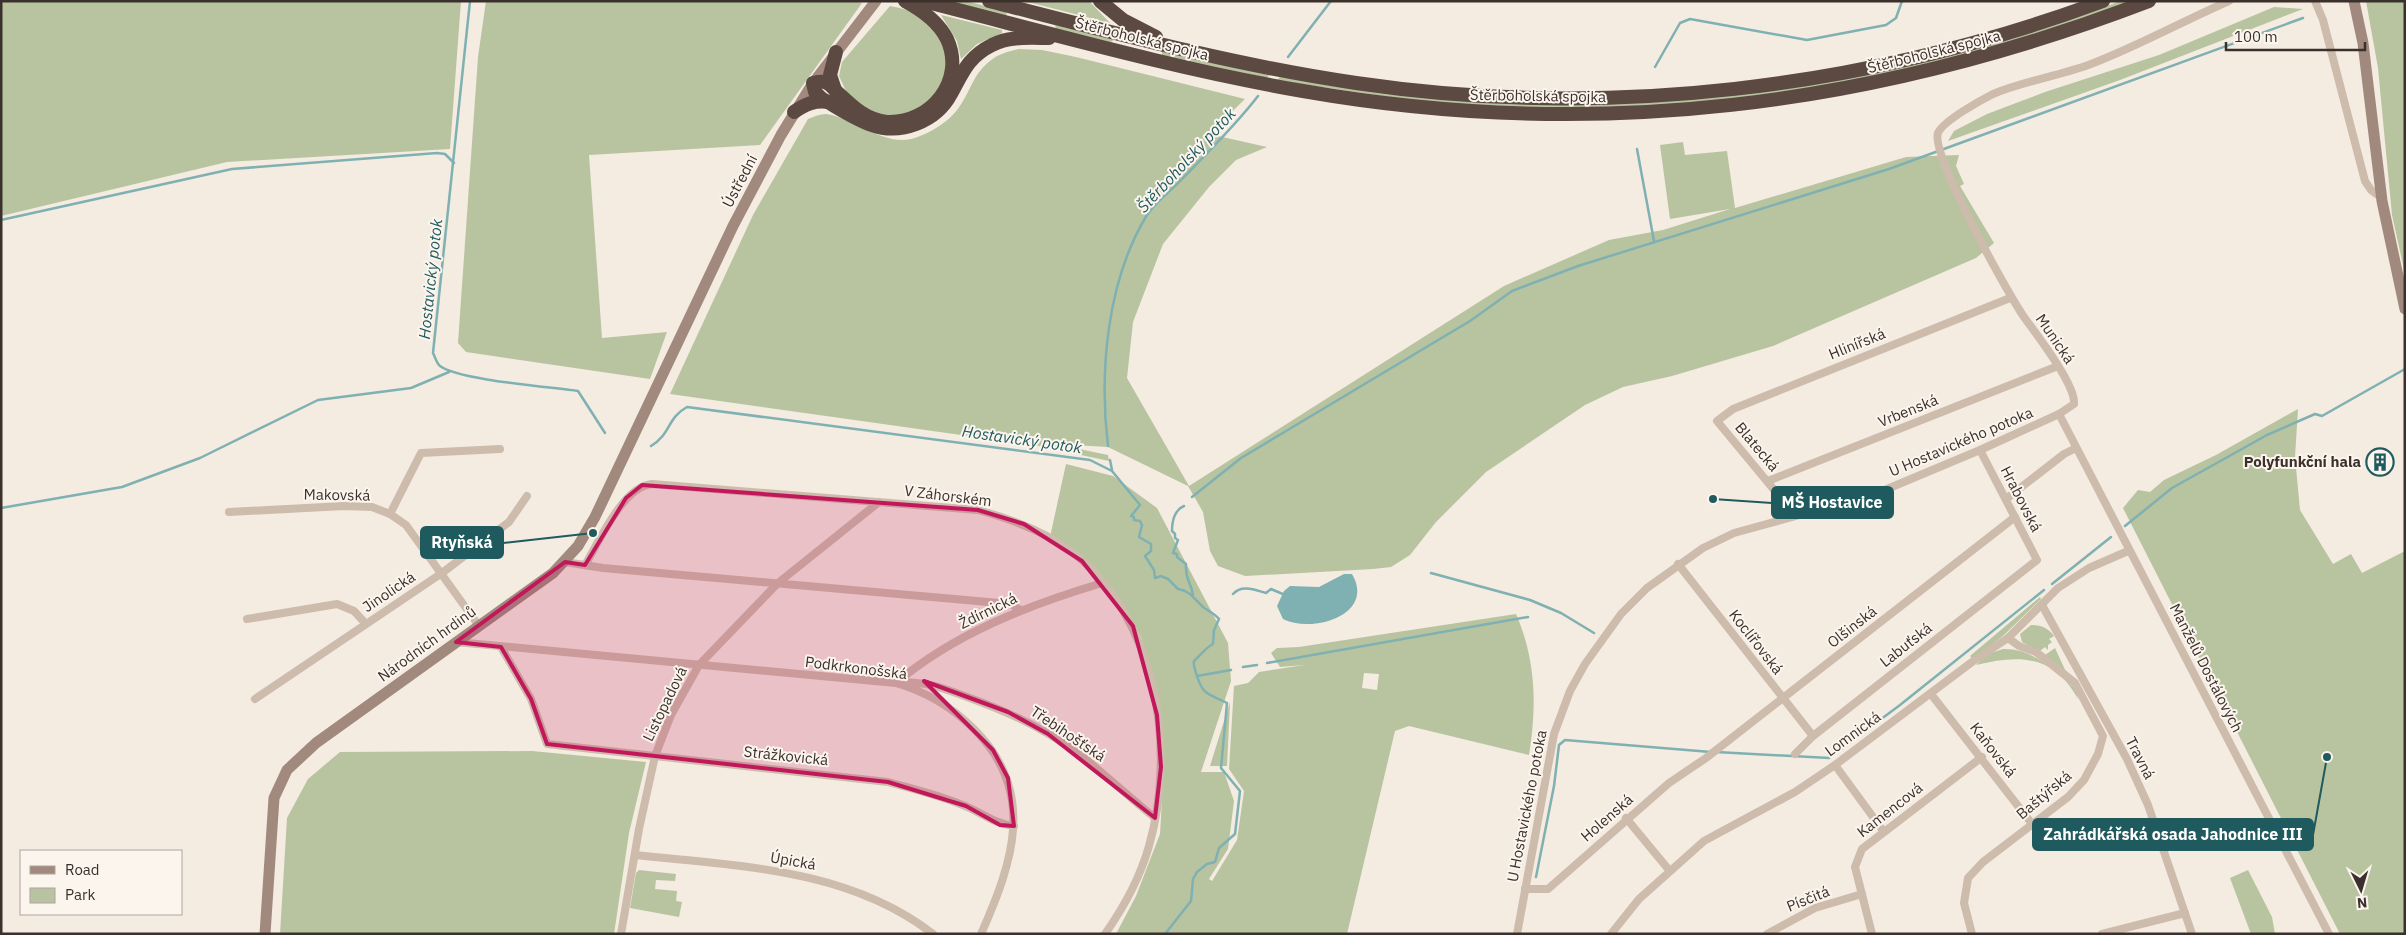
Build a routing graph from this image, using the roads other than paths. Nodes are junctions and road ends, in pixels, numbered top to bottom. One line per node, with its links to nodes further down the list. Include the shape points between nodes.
1 (876, 1): 13 (street, Ústřední)
2 (905, 1): 15 (highway, via 932,18 948,43 950,76 937,102 914,118 888,122 864,115)
3 (923, 1): 11 (highway, Štěrboholská spojka)
4 (989, 1): 12 (highway, Štěrboholská spojka)
5 (1100, 1): 12 (highway, via 1130,24)
6 (2104, 1): 12 (highway, Štěrboholská spojka, via 1976,43 1881,66 1739,89 1642,96 1496,96 1391,88 1284,71)
7 (2149, 1): 11 (highway, Štěrboholská spojka, via 2030,44 1906,77 1770,101 1623,113 1490,112 1349,98 1244,80)
8 (2229, 1): 18 (street, Munická, via 2091,64 1994,94 1941,128 1937,138 1939,151)
9 (2315, 1): 17 (street, via 2323,20 2365,181)
10 (2354, 1): 17 (street, via 2363,43)
11 (1084, 41): 15 (highway, via 1023,38 992,45 966,66 949,98 939,109 912,126 873,126)
12 (1184, 50)
13 (836, 52): 14 (street, Ústřední); 15 (highway, via 830,75)
14 (813, 83): 15 (highway, via 824,82); 16 (street, Ústřední)
15 (832, 97): 16 (highway)
16 (794, 112): 21 (street, Ústřední, via 733,226)
17 (2382, 198): 19 (street)
18 (2010, 298): 20 (street, Munická); 24 (street, Hlinířská, via 1732,409)
19 (2405, 309)
20 (2058, 366): 22 (street, Munická); 28 (street, Vrbenská)
21 (657, 390): 38 (street, Národních hrdinů, via 595,517)
22 (2075, 397): 23 (street, U Hostavického potoka, via 2074,404)
23 (2059, 414): 25 (street, Manželů Dostálových); 27 (street, U Hostavického potoka)
24 (1717, 421): 28 (street, Blatecká)
25 (2076, 448): 30 (street); 36 (street, Manželů Dostálových)
26 (500, 449): 33 (street, via 421,454)
27 (1980, 450): 30 (street, Hrabovská); 34 (street, U Hostavického potoka, via 1887,489)
28 (1768, 481): 34 (street, Blatecká)
29 (527, 496): 41 (street, Jinolická, via 509,522)
30 (2006, 499): 35 (street, Hrabovská)
31 (879, 502): 40 (street, V Záhorském, via 642,485 626,498); 42 (street, Listopadová); 43 (street, V Záhorském, via 978,510 1024,524 1070,551)
32 (230, 512): 33 (street, Makovská, via 344,506 372,507)
33 (390, 514): 41 (street, Makovská, via 406,525)
34 (1796, 515): 39 (street, U Hostavického potoka, via 1734,533)
35 (2015, 517): 37 (street, Hrabovská); 55 (street, Olšinská)
36 (2128, 551): 44 (street, Lomnická, via 2089,568 2058,588); 85 (street, Manželů Dostálových, via 2147,581)
37 (2037, 560): 57 (street, Labuťská)
38 (565, 562): 40 (street); 48 (street, Národních hrdinů)
39 (1678, 564): 55 (street, Koclířovská); 70 (street, U Hostavického potoka, via 1621,614 1570,691 1554,734)
40 (585, 565): 42 (street)
41 (442, 573): 47 (street, Jinolická); 48 (street, Makovská)
42 (778, 583): 45 (street, via 1011,604); 52 (street, Listopadová)
43 (1102, 583): 45 (street, Ždírnická); 63 (street, V Záhorském, via 1133,626 1153,692 1161,767)
44 (2042, 604): 49 (street, Lomnická); 72 (street, Travná, via 2127,759 2148,805)
45 (1020, 610): 53 (street, Ždírnická, via 958,641 914,667)
46 (247, 618): 47 (street, via 338,604 354,611)
47 (366, 624): 56 (street, Jinolická)
48 (479, 626): 50 (street, Národních hrdinů)
49 (2008, 638): 54 (street, Lomnická); 65 (street, Baštýřská, via 2018,646 2036,652 2075,683 2103,736 2098,754 2084,780 2068,797)
50 (456, 642): 51 (street, Podkrkonošská); 73 (street, Národních hrdinů, via 316,743 287,770 278,784 272,807)
51 (502, 647): 52 (street, Podkrkonošská); 59 (street, Strážkovická, via 531,699 547,744)
52 (699, 665): 53 (street, Podkrkonošská); 59 (street, Listopadová, via 671,715)
53 (896, 683): 63 (street, Třebihošťská, via 914,681 1008,712 1048,734 1089,763); 66 (street, Podkrkonošská, via 920,690 947,705 984,738 1008,778)
54 (1931, 694): 60 (street, Kaňovská); 62 (street, Lomnická)
55 (1782, 698): 57 (street, Koclířovská); 61 (street, Olšinská)
56 (255, 699)
57 (1813, 736): 58 (street, Labuťská)
58 (1795, 754)
59 (655, 756): 66 (street, Strážkovická, via 888,782 966,806 1000,825); 68 (street, Listopadová)
60 (1982, 757): 65 (street, Kaňovská); 67 (street, Kamencová)
61 (1706, 758): 64 (street, Holenská)
62 (1836, 765): 67 (street); 69 (street, Lomnická, via 1795,792 1704,841)
63 (1155, 818): 77 (street, V Záhorském, via 1138,880)
64 (1626, 818): 69 (street); 70 (street, Holenská, via 1548,889)
65 (2032, 824): 82 (street, Baštýřská, via 1983,862 1968,878 1964,903)
66 (1014, 826): 76 (street, Podkrkonošská, via 998,896)
67 (1884, 832): 71 (street, Kamencová, via 1857,857 1855,867)
68 (635, 855): 74 (street, Listopadová); 75 (street, Úpická, via 766,870 819,880 903,913)
69 (1670, 870): 79 (street, Lomnická, via 1639,899)
70 (1525, 889): 78 (street, U Hostavického potoka)
71 (1862, 894): 80 (street, Písčitá, via 1815,908); 81 (street, Kamencová)
72 (2184, 912): 83 (street); 84 (street, Travná)
73 (265, 934)
74 (621, 934)
75 (933, 934)
76 (981, 934)
77 (1105, 934)
78 (1517, 934)
79 (1611, 934)
80 (1767, 934)
81 (1872, 934)
82 (1972, 934)
83 (2102, 934)
84 (2192, 934)
85 (2329, 934)

